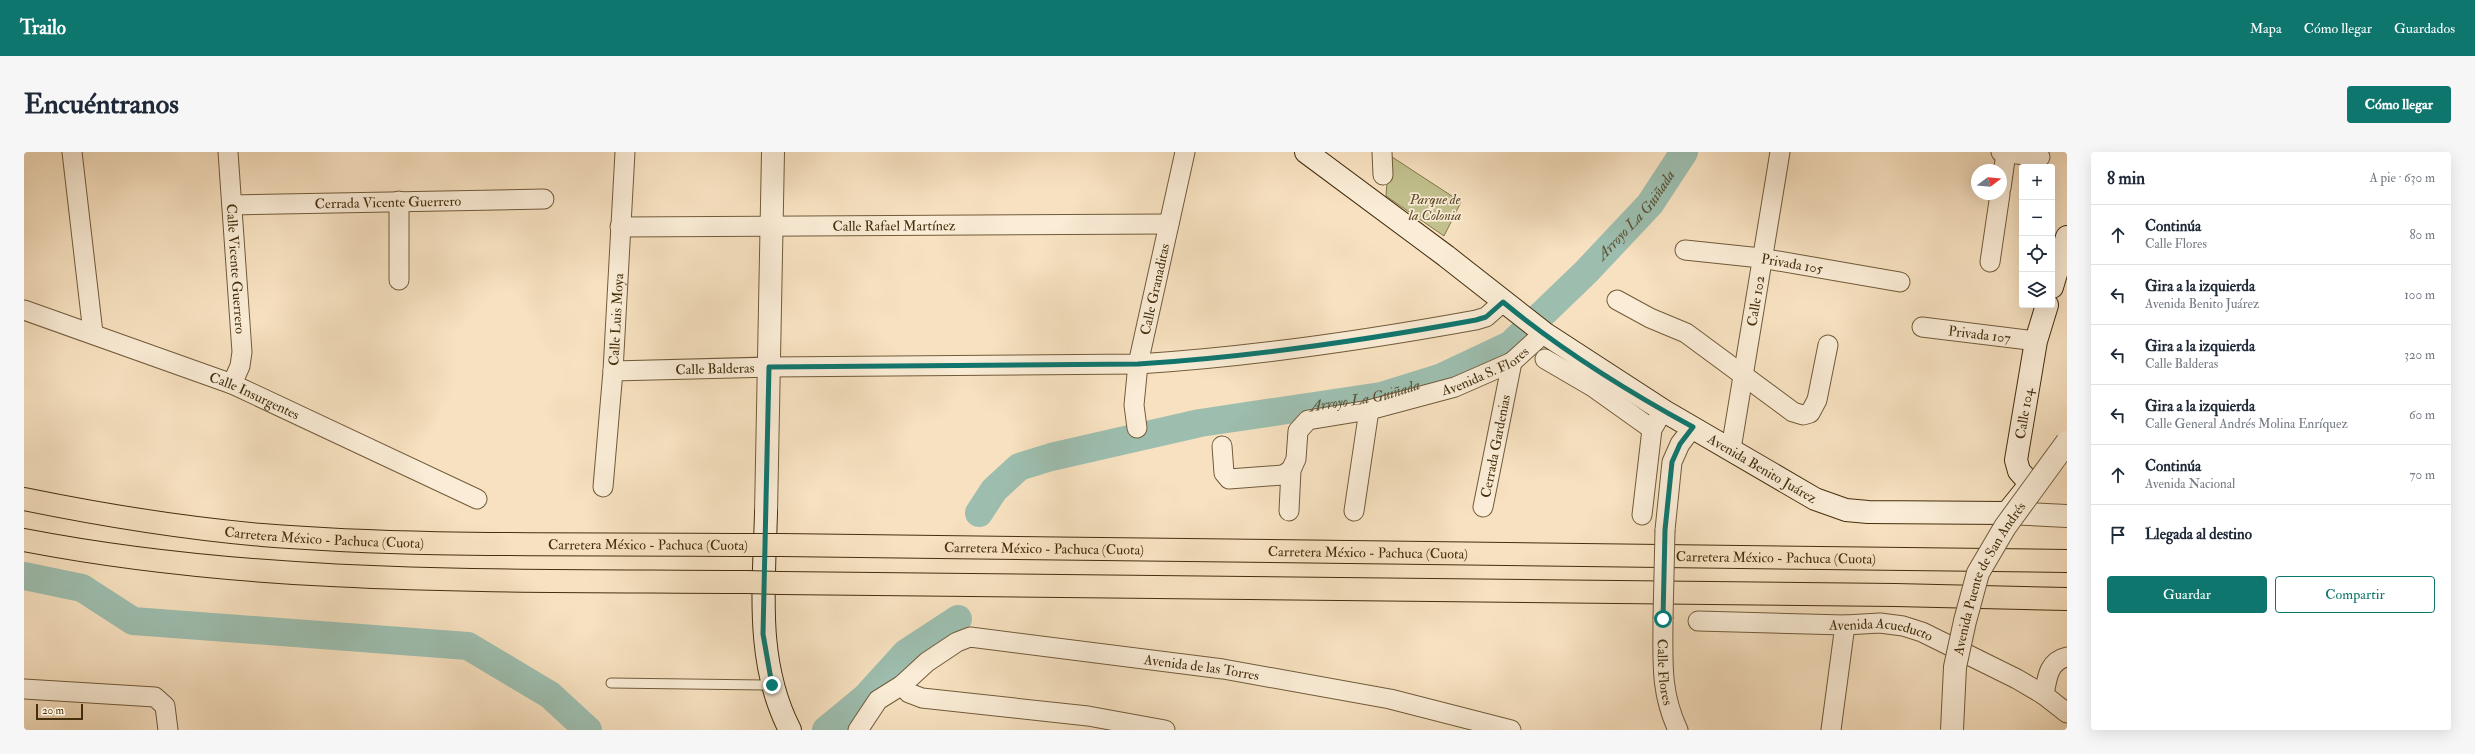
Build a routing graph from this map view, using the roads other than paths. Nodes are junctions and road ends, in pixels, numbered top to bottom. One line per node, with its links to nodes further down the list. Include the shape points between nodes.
1 (72, 152): 34 (street)
2 (228, 152): 17 (street, Calle Vicente Guerrero)
3 (625, 152): 20 (street, Calle Luis Moya)
4 (773, 152): 19 (main road)
5 (1184, 152): 18 (street, Calle Granaditas)
6 (1306, 152): 29 (main road, Avenida Benito Juárez, via 1446,256)
7 (1382, 152): 13 (street)
8 (1780, 152): 23 (street, Calle 102)
9 (2001, 152): 10 (street)
10 (2006, 152): 11 (street); 12 (street)
11 (2040, 157)
12 (2004, 164)
13 (1383, 174)
14 (544, 199): 16 (street, Cerrada Vicente Guerrero)
15 (1999, 200): 24 (street)
16 (399, 201): 17 (street, Cerrada Vicente Guerrero); 26 (street)
17 (232, 205): 43 (street, Calle Vicente Guerrero, via 242,352 240,366)
18 (1169, 224): 19 (street, Calle Rafael Martínez); 39 (street, Calle Granaditas)
19 (771, 226): 20 (street, Calle Rafael Martínez); 40 (main road)
20 (620, 227): 41 (street, Calle Luis Moya)
21 (2067, 237): 25 (main road)
22 (1685, 250): 23 (street, Privada 105)
23 (1761, 258): 27 (street, Privada 105); 42 (street, Calle 102)
24 (1990, 262)
25 (2055, 278)
26 (399, 280)
27 (1900, 282)
28 (1617, 300): 42 (street, via 1650,318 1686,332)
29 (1509, 307): 33 (main road, Avenida Benito Juárez); 39 (street, Calle Balderas, via 1481,319 1402,333 1179,362)
30 (2046, 308): 35 (main road, Calle 104)
31 (24, 310): 34 (street, Calle Insurgentes)
32 (1922, 326): 35 (street, Privada 107)
33 (1542, 331): 38 (street, Avenida S. Flores); 45 (main road, Avenida Benito Juárez)
34 (93, 333): 43 (street, Calle Insurgentes)
35 (2036, 341): 59 (main road, Calle 104, via 2016,460 2028,487)
36 (1828, 345): 42 (street, via 1817,400 1807,415 1793,412)
37 (1545, 359): 48 (street, via 1593,387)
38 (1512, 362): 44 (street, Avenida S. Flores, via 1433,394); 56 (street, Cerrada Gardenias)
39 (1138, 364): 40 (street, Calle Balderas); 47 (street, Calle Granaditas, via 1134,405)
40 (769, 367): 41 (street, Calle Balderas); 69 (main road, via 763,634)
41 (613, 371): 53 (street, Calle Luis Moya)
42 (1743, 374): 51 (street, Calle 102)
43 (232, 384): 55 (street, Calle Insurgentes)
44 (1369, 410): 52 (street, Avenida S. Flores, via 1313,418 1302,424 1298,431 1296,459); 58 (street)
45 (1664, 411): 46 (main road, Avenida Benito Juárez); 48 (street)
46 (1693, 427): 51 (main road, Avenida Benito Juárez); 79 (street, Calle Flores, bridge, via 1680,444 1672,462 1665,530 1663,682 1666,699)
47 (1137, 428)
48 (1652, 429): 60 (street)
49 (2067, 442): 81 (main road, Avenida Puente de San Andrés, bridge, via 2005,527 1978,574 1955,667)
50 (1222, 446): 52 (street, via 1224,473 1232,480 1283,475)
51 (1731, 449): 59 (main road, Avenida Benito Juárez, via 1815,499 1846,510)
52 (1292, 470): 57 (street)
53 (603, 487)
54 (24, 499): 63 (highway, Carretera México - Pachuca (Cuota), bridge, via 154,522 303,538 435,542)
55 (477, 499)
56 (1483, 507)
57 (1289, 511)
58 (1354, 511)
59 (2008, 513): 61 (main road, Avenida Benito Juárez)
60 (1642, 515)
61 (2067, 516)
62 (24, 540): 64 (highway, bridge, via 198,566 303,574 435,579)
63 (2067, 561)
64 (2067, 599)
65 (1698, 621): 66 (street, Avenida Acueducto)
66 (1845, 626): 72 (street, Avenida Acueducto, via 1861,623 1903,626 1922,632); 80 (street)
67 (2067, 657): 72 (street, via 2060,658 2051,666)
68 (611, 683): 69 (lane)
69 (772, 685): 75 (main road)
70 (902, 685): 76 (street, Avenida de las Torres, via 878,700); 77 (street, via 909,693 922,698 1088,716); 78 (street, Avenida de las Torres, via 928,662 957,642 976,638 1231,671 1390,699)
71 (24, 689): 74 (street, via 155,697 162,702 167,712)
72 (2044, 695): 73 (street, Avenida Acueducto)
73 (2067, 713)
74 (168, 730)
75 (790, 730)
76 (858, 730)
77 (1165, 730)
78 (1511, 730)
79 (1678, 730)
80 (1831, 730)
81 (1952, 730)

